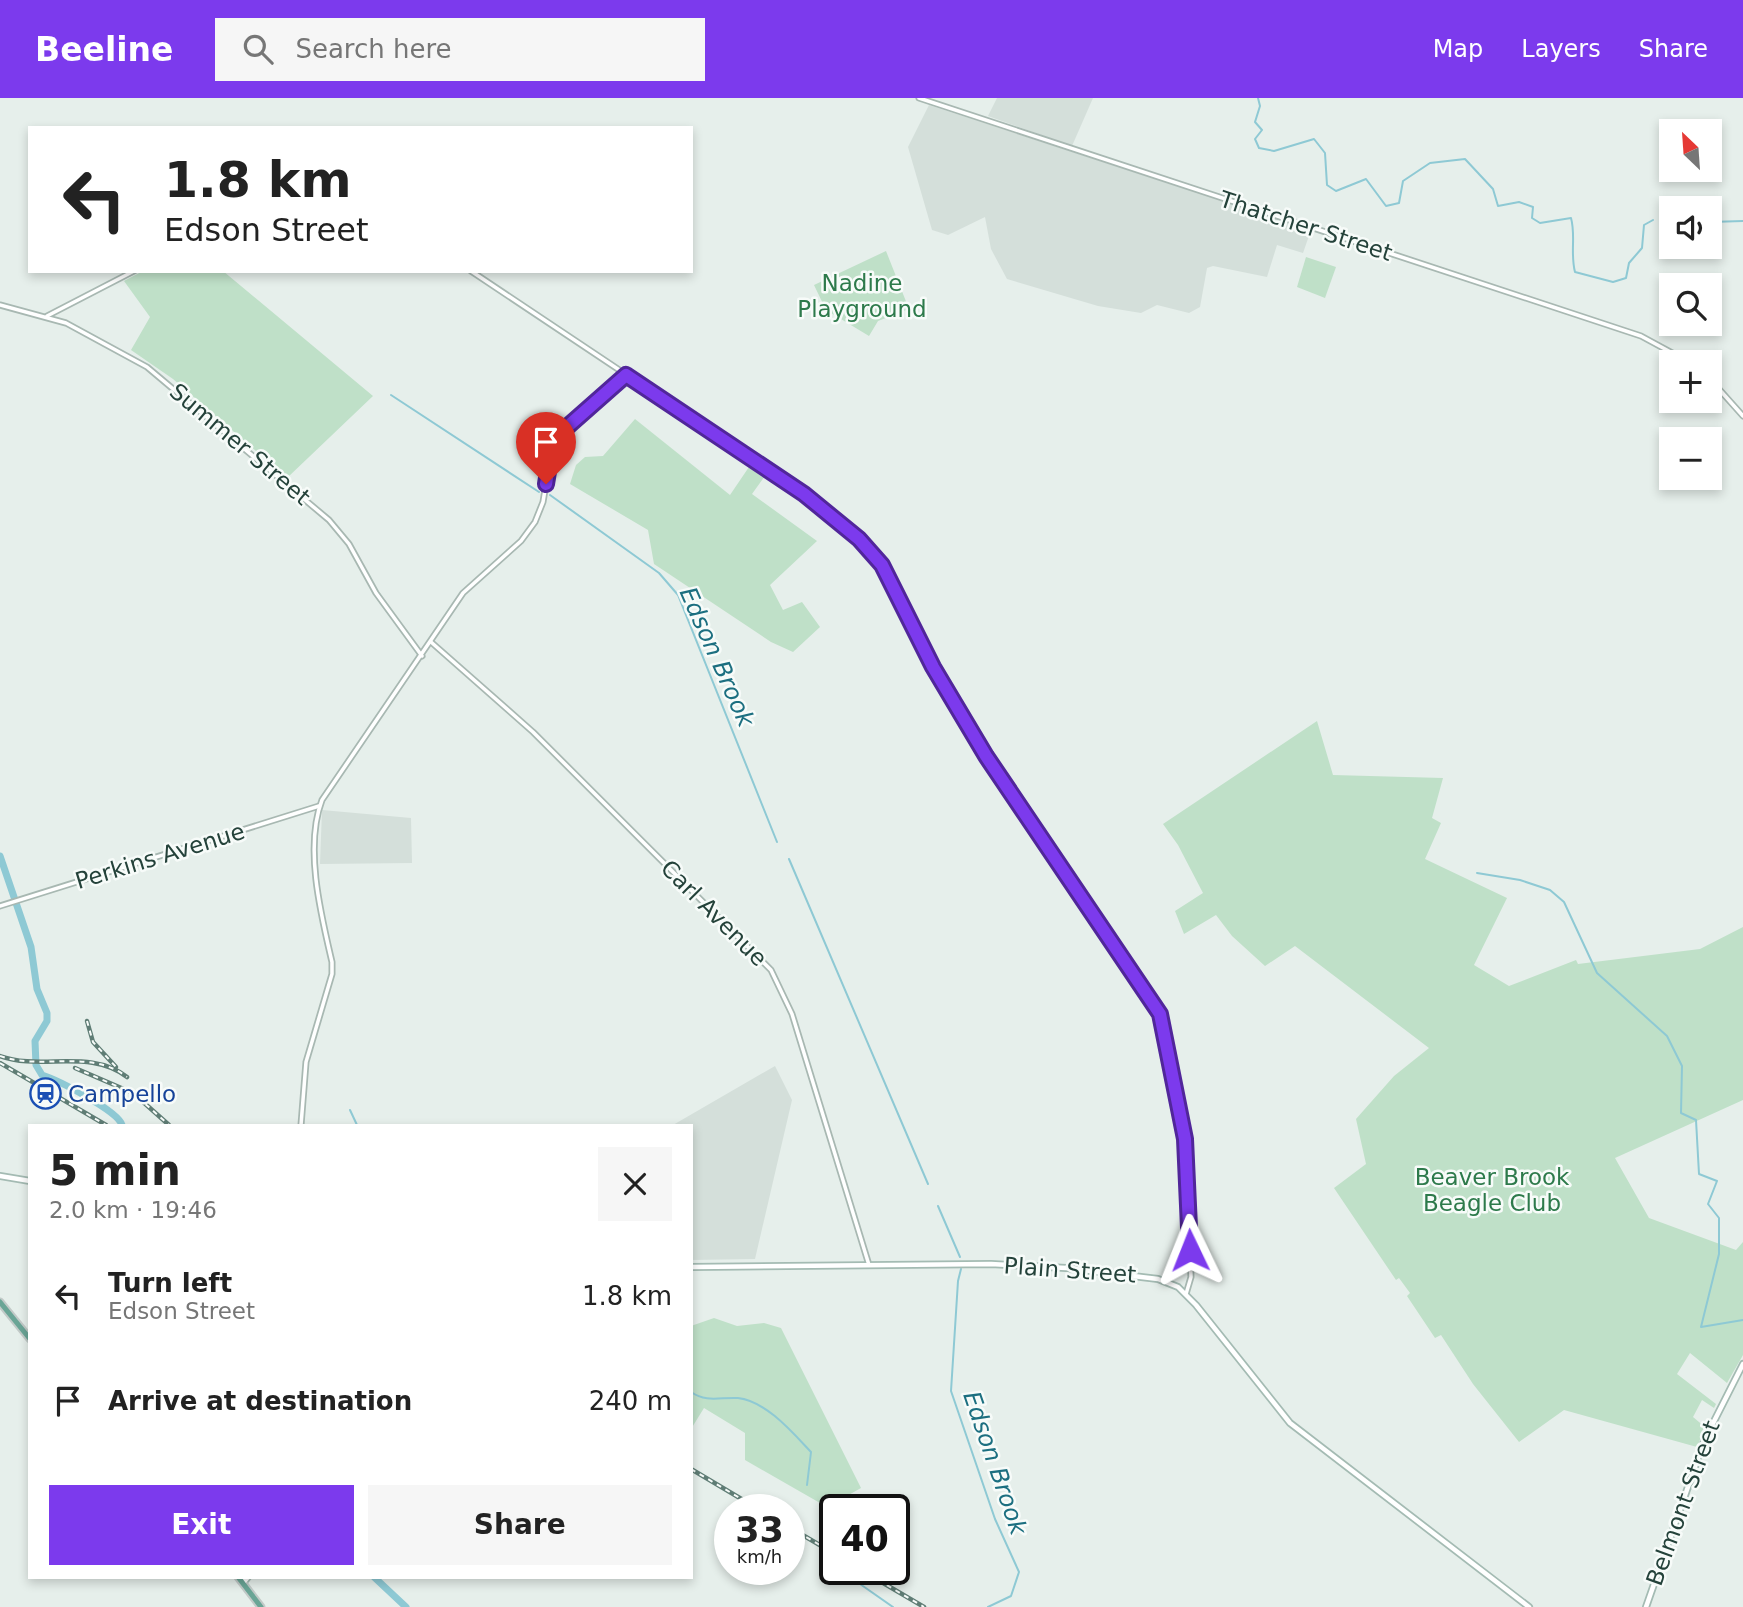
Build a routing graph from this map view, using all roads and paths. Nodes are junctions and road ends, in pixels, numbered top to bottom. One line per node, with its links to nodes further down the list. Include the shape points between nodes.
1 (919, 98): 6 (street, Thatcher Street, via 1641,336)
2 (130, 273): 5 (street)
3 (474, 273): 7 (street)
4 (0, 305): 5 (street, Summer Street)
5 (46, 317): 11 (street, Summer Street, via 108,344 159,376 329,520)
6 (1667, 350)
7 (626, 375): 10 (street, via 558,435 535,522 521,541 473,580); 19 (street, via 804,494 876,557 933,667 998,775 1156,1006 1165,1030 1185,1139 1191,1277)
8 (1722, 392): 9 (street)
9 (1743, 416)
10 (431, 642): 11 (street); 17 (street, Carl Avenue, via 542,741 771,970 792,1014)
11 (422, 656): 12 (street, via 330,785)
12 (320, 806): 13 (street, Perkins Avenue); 14 (street, via 316,883 332,974 306,1062)
13 (0, 906)
14 (301, 1124)
15 (0, 1176): 16 (main road)
16 (28, 1181)
17 (869, 1265): 18 (main road, Plain Street); 19 (main road, Plain Street, via 1003,1264 1077,1269 1154,1278)
18 (693, 1268)
19 (1186, 1294): 27 (main road, Plain Street, via 1286,1420)
20 (0, 1302): 21 (main road)
21 (28, 1337)
22 (1743, 1364): 28 (main road, Belmont Street, via 1704,1440)
23 (240, 1579): 25 (main road)
24 (246, 1579): 25 (main road)
25 (243, 1583): 26 (main road)
26 (261, 1607)
27 (1529, 1607)
28 (1646, 1607)

